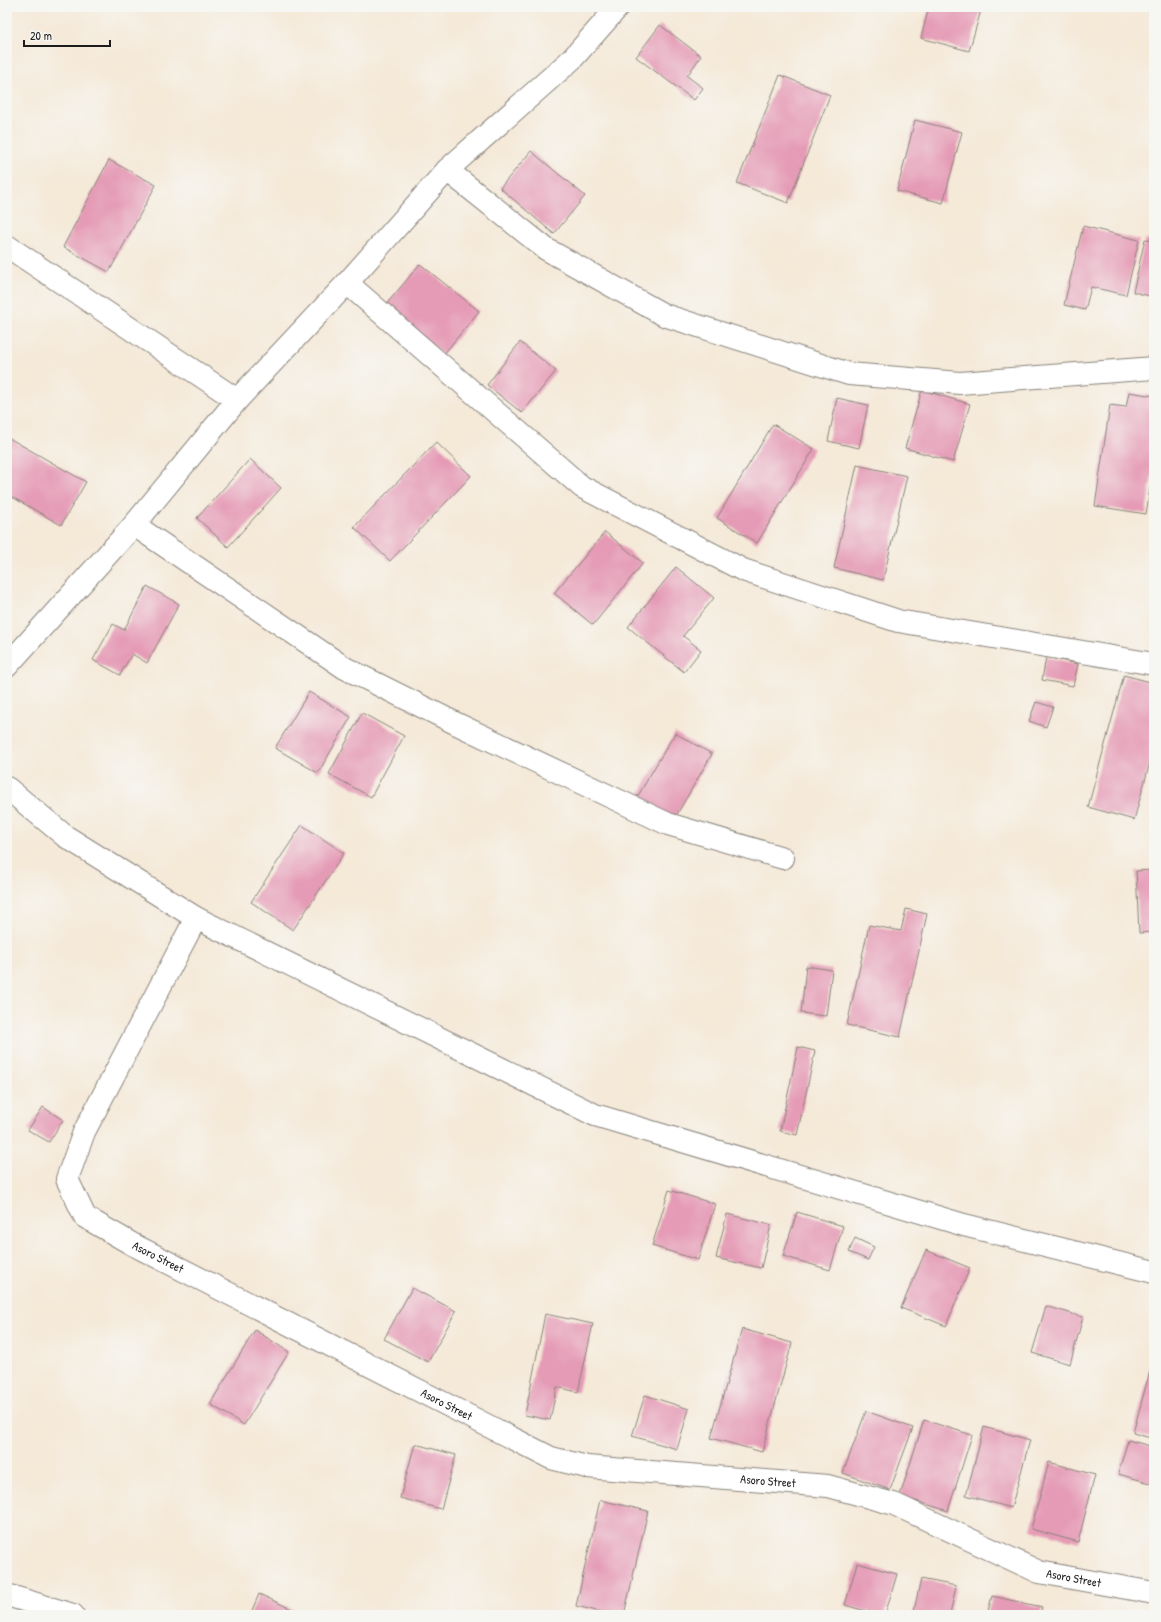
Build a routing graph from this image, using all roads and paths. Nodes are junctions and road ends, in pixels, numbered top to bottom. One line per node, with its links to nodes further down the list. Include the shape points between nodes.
1 (618, 7): 2 (street, via 572,59)
2 (447, 170): 4 (street); 5 (street, via 546,249 664,315 849,374 960,383)
3 (7, 246): 6 (street)
4 (347, 283): 6 (street); 8 (street, via 582,487 743,570 898,621)
5 (1154, 368)
6 (237, 400): 7 (street)
7 (134, 525): 9 (street); 11 (street, via 345,668 668,824)
8 (1154, 664)
9 (7, 666)
10 (7, 788): 12 (street, via 65,836)
11 (782, 858)
12 (196, 918): 13 (street, via 595,1115 964,1224); 14 (street, Asoro Street, via 84,1132 66,1179 85,1217 132,1244 551,1458 587,1467 828,1486 894,1504 1039,1572)
13 (1154, 1272)
14 (1154, 1593)
15 (7, 1595): 16 (street)
16 (73, 1615)

